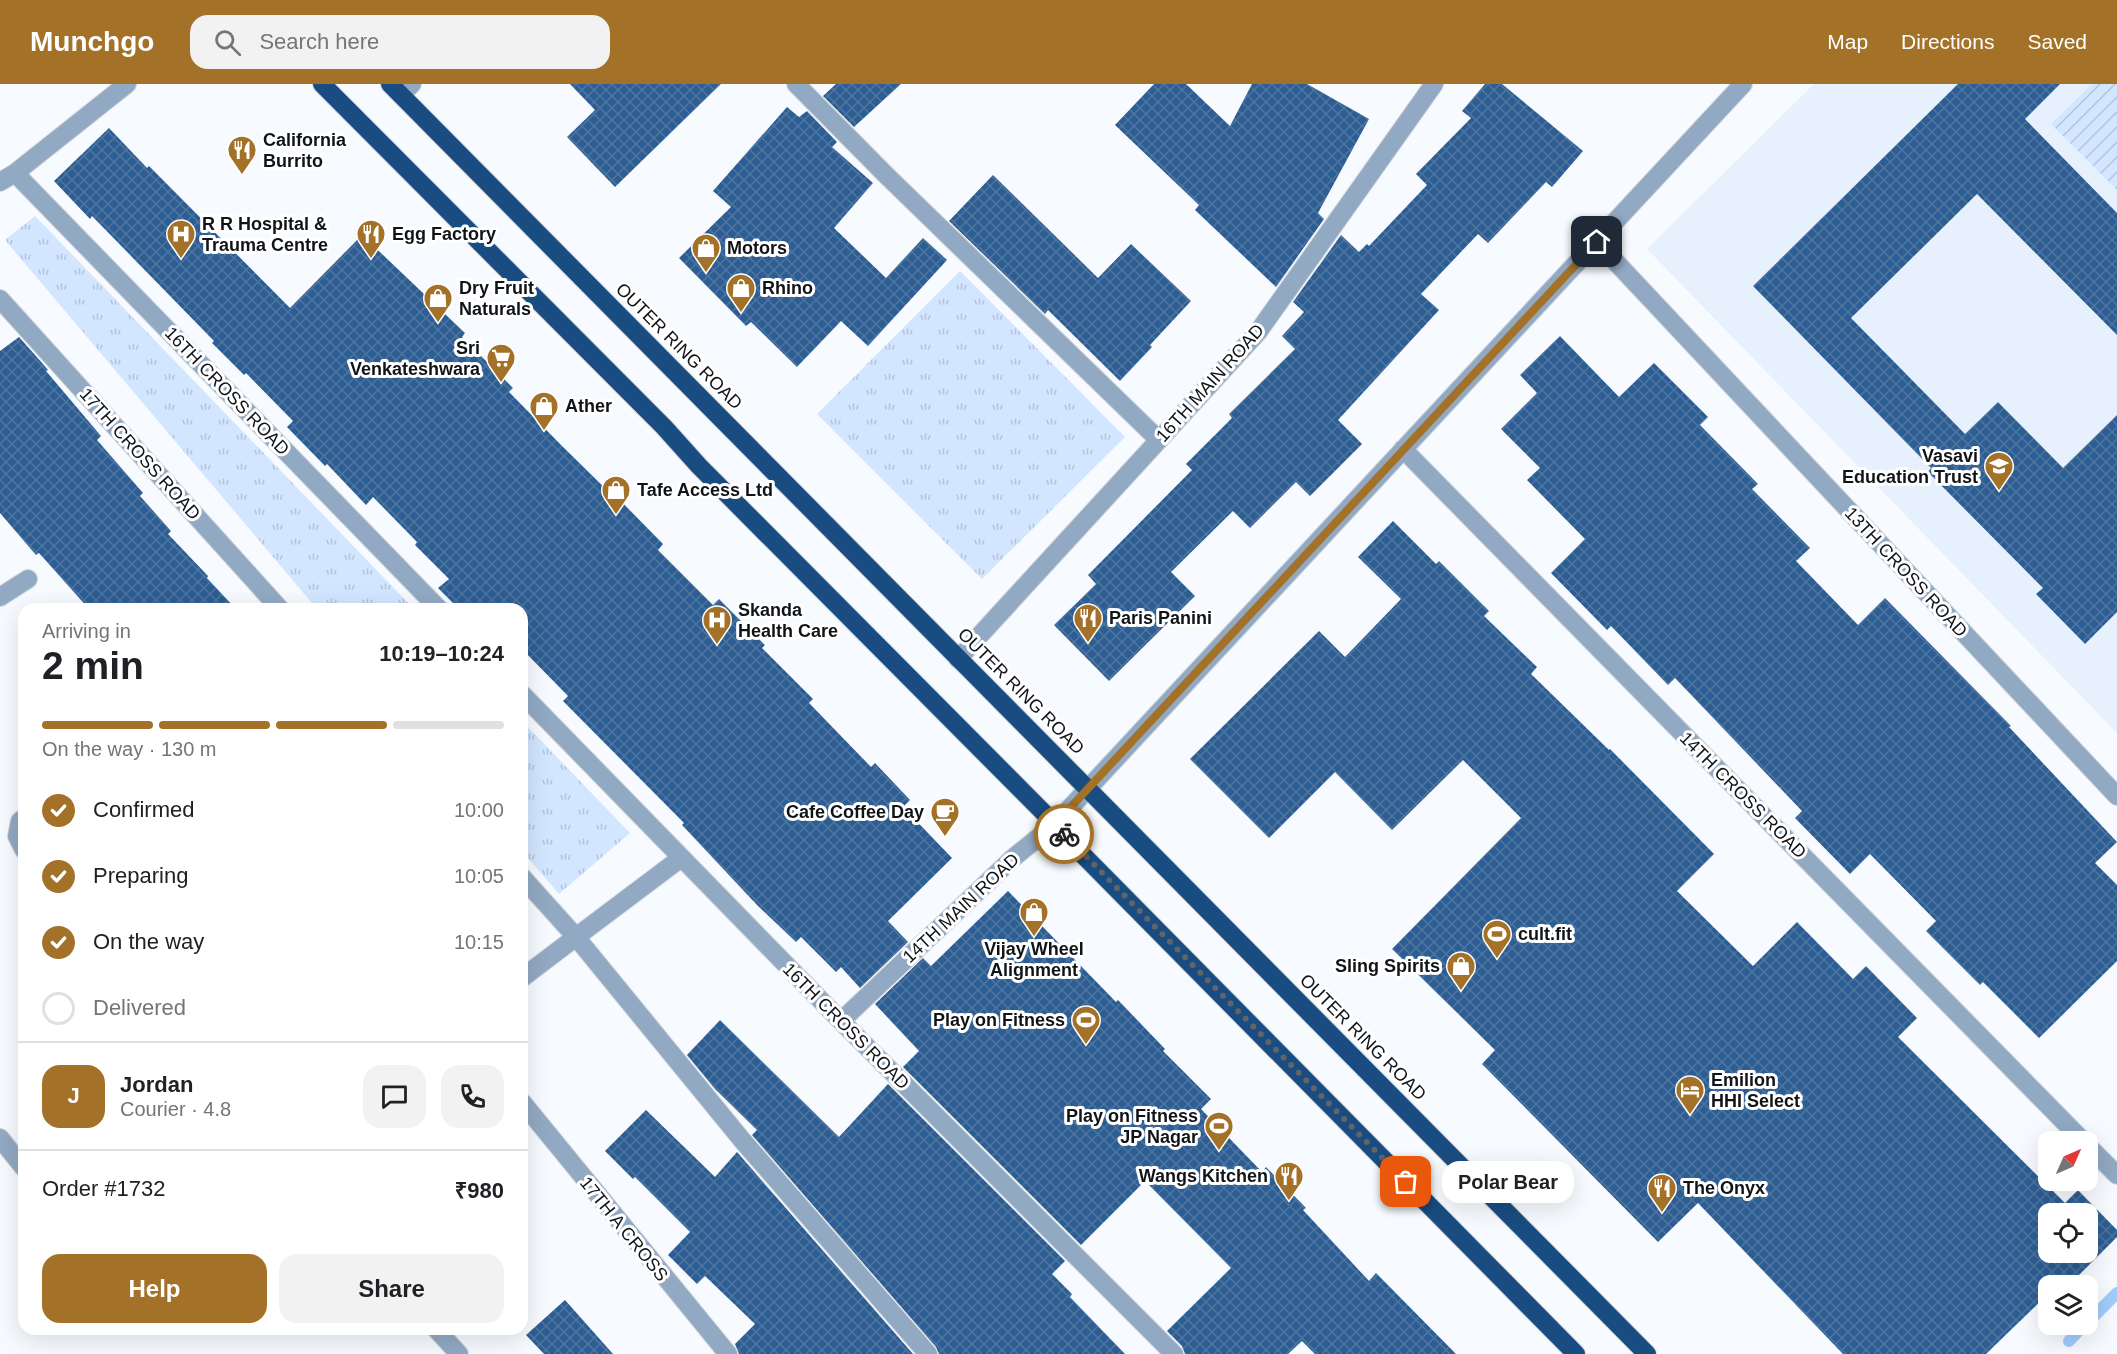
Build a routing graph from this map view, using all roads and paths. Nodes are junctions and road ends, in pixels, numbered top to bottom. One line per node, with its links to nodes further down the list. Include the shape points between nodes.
1 (127, 84): 7 (street)
2 (322, 84): 20 (highway)
3 (796, 84): 10 (street)
4 (1434, 84): 10 (street, 16TH MAIN ROAD, via 1258,332)
5 (1743, 84): 8 (street, 14TH MAIN ROAD)
6 (401, 88): 16 (highway, OUTER RING ROAD)
7 (7, 177): 15 (street, 16TH CROSS ROAD)
8 (1597, 242): 11 (street, 14TH MAIN ROAD); 19 (street, 13TH CROSS ROAD)
9 (0, 299): 14 (street, 17TH CROSS ROAD)
10 (1159, 440): 16 (street, 16TH MAIN ROAD)
11 (1403, 449): 18 (street, 14TH MAIN ROAD); 27 (street, 14TH CROSS ROAD)
12 (28, 579): 13 (street)
13 (0, 597)
14 (275, 603)
15 (433, 603)
16 (958, 659): 18 (highway, OUTER RING ROAD)
17 (528, 700): 21 (street, 16TH CROSS ROAD)
18 (1088, 789): 20 (street, 14TH MAIN ROAD); 38 (highway, OUTER RING ROAD)
19 (2117, 796)
20 (1055, 824): 25 (street, 14TH MAIN ROAD, via 1013,858); 37 (highway)
21 (681, 858): 23 (street); 25 (street, 16TH CROSS ROAD)
22 (528, 884): 23 (street)
23 (576, 937): 24 (street); 35 (street, via 742,1140)
24 (528, 973)
25 (841, 1022): 36 (street, 16TH CROSS ROAD)
26 (528, 1109): 34 (street, 17TH A CROSS)
27 (2073, 1131)
28 (0, 1138): 30 (street)
29 (2098, 1156): 31 (street)
30 (18, 1160)
31 (2117, 1175)
32 (442, 1335): 33 (street)
33 (459, 1354)
34 (728, 1354)
35 (928, 1354)
36 (1174, 1354)
37 (1576, 1354)
38 (1647, 1354)

